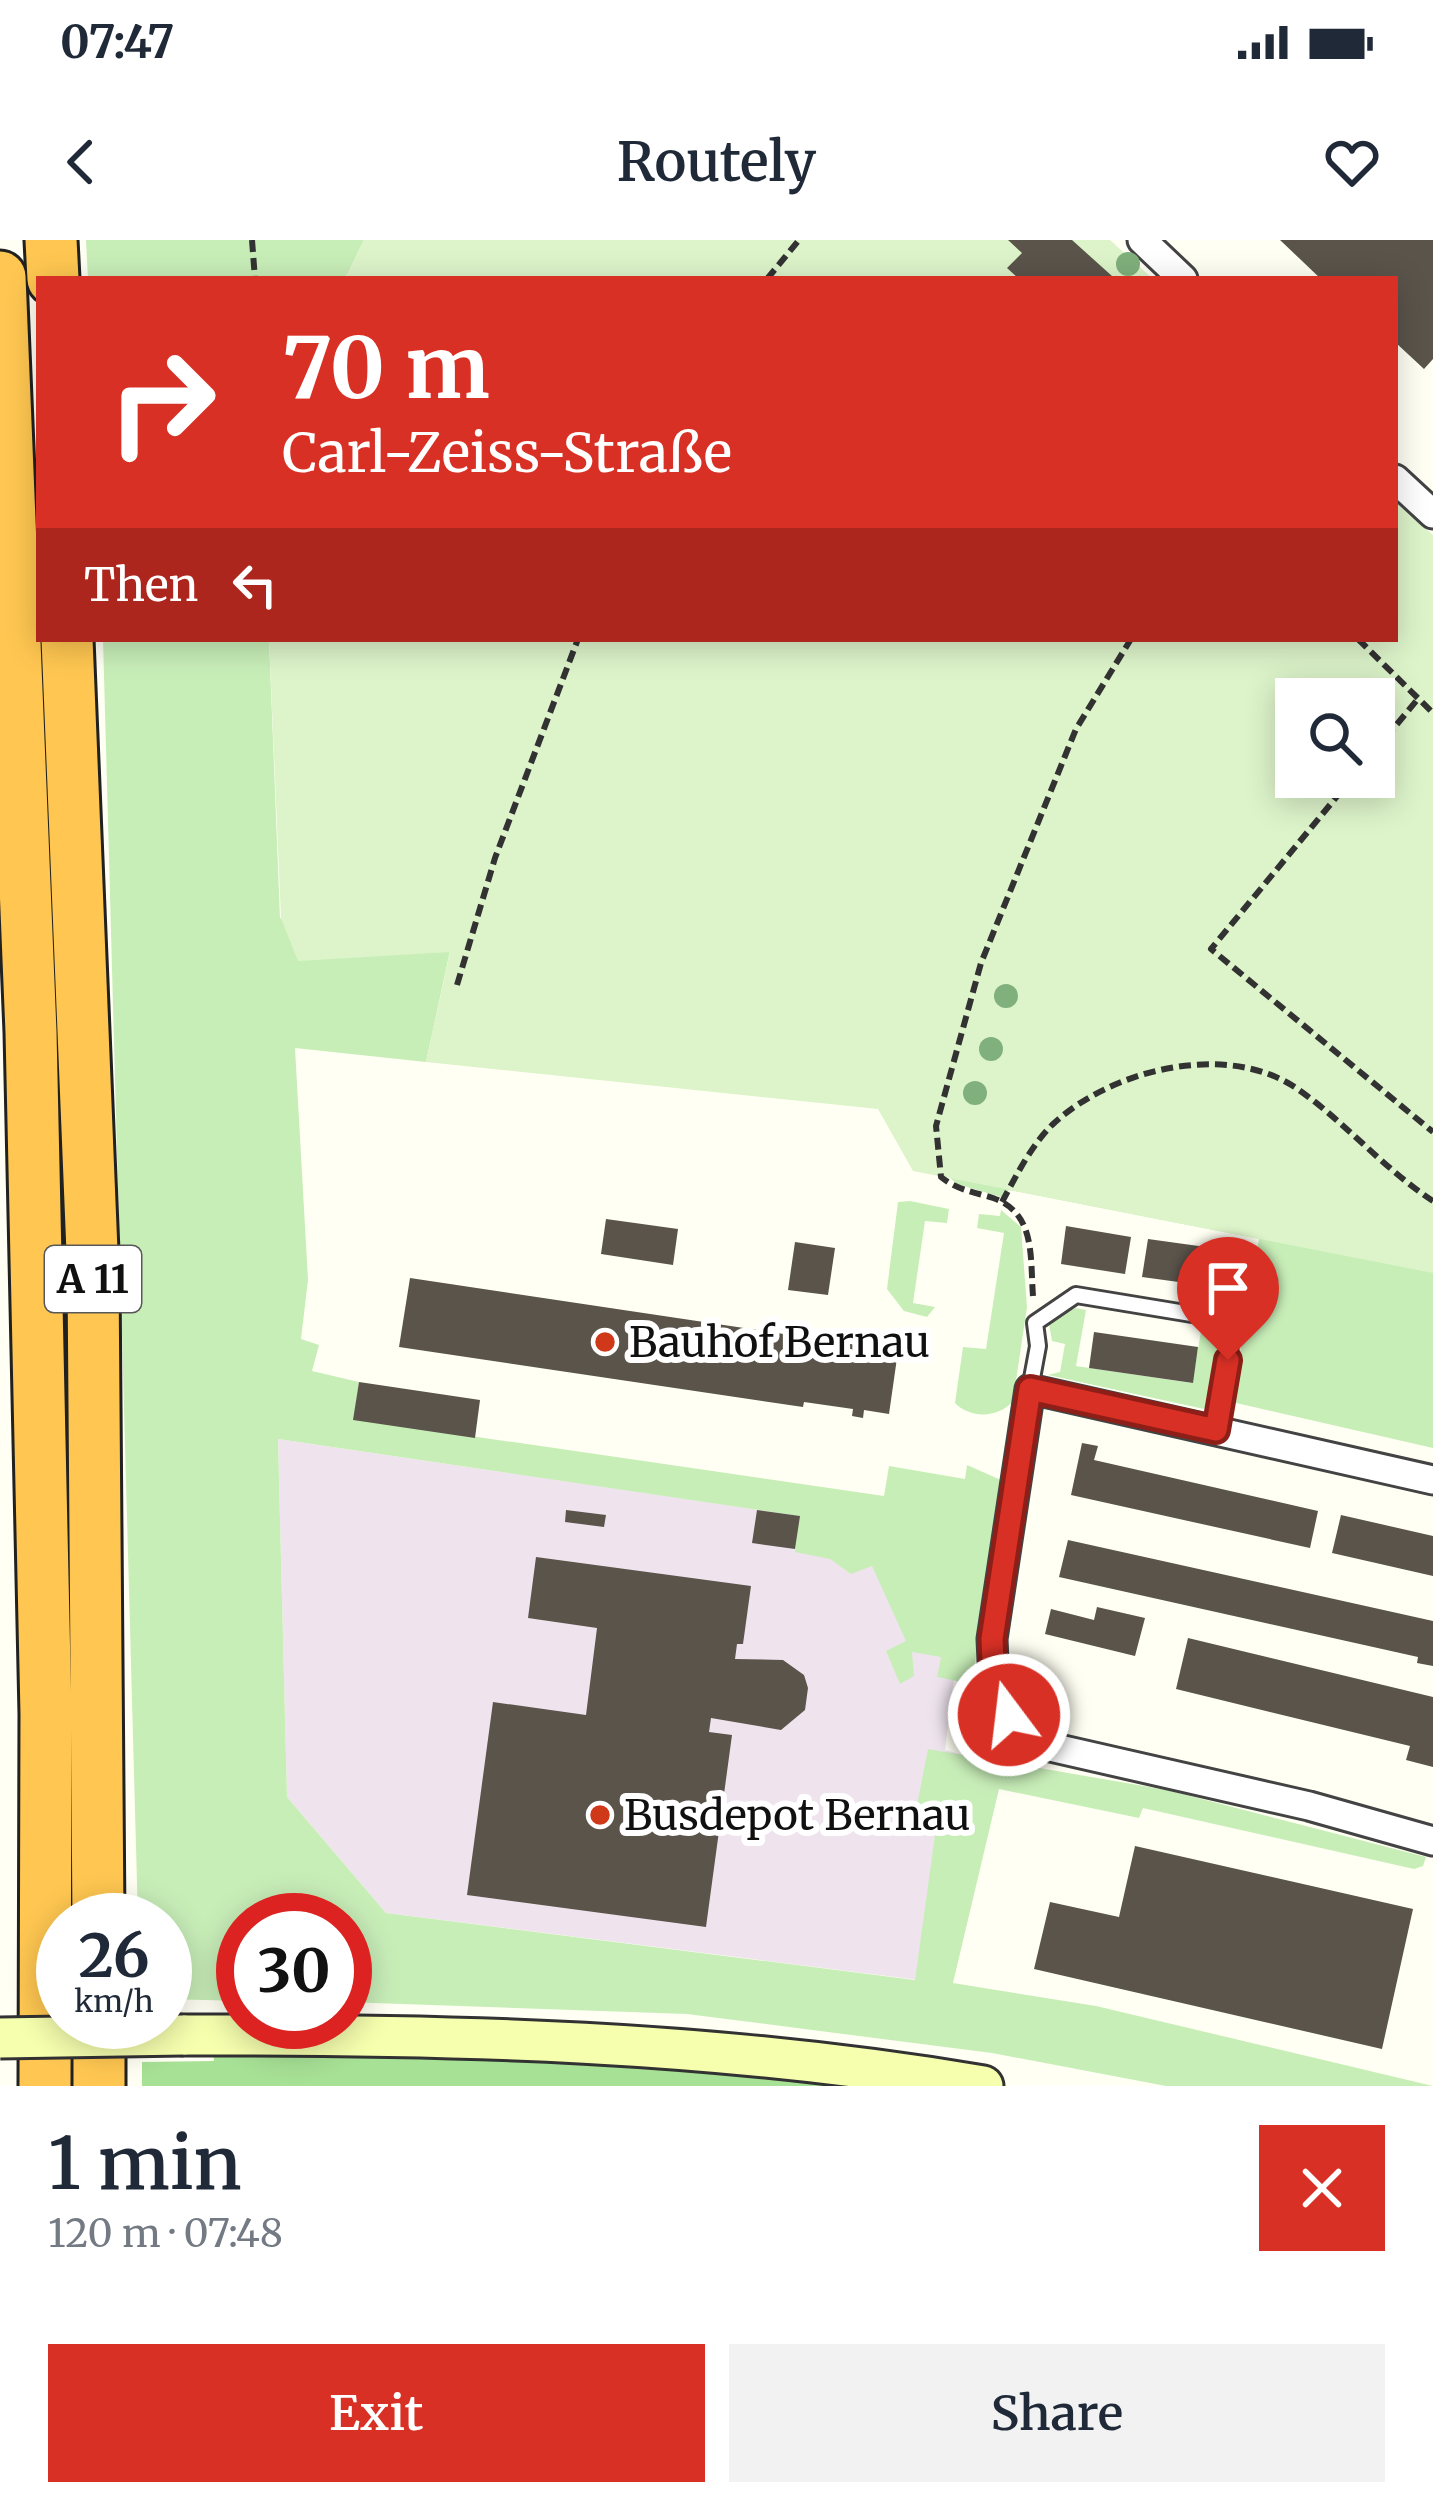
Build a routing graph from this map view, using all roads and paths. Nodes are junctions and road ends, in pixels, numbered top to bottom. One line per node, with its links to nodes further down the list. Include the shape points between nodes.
1 (51, 240): 5 (highway)
2 (252, 240): 6 (path)
3 (799, 240): 7 (path)
4 (1142, 240): 8 (street)
5 (53, 276)
6 (255, 276)
7 (769, 276)
8 (1180, 276)
9 (0, 277): 32 (highway, A 11, via 32,1054)
10 (1398, 482): 11 (street)
11 (1433, 514)
12 (67, 642): 29 (highway, A 11, via 93,1276)
13 (577, 642): 20 (path, via 495,858)
14 (1129, 642): 22 (path, via 1076,729 981,963 936,1126 941,1177)
15 (1361, 642): 16 (path)
16 (1417, 700): 17 (path); 18 (path)
17 (1433, 713)
18 (1395, 727)
19 (1336, 798): 21 (path, via 1211,949)
20 (457, 986)
21 (1433, 1132)
22 (1002, 1202): 23 (path, via 1051,1126 1090,1096 1189,1066 1237,1066 1298,1089); 24 (path, via 1027,1223)
23 (1433, 1202)
24 (1036, 1323): 25 (lane); 26 (lane, via 1076,1294 1234,1321)
25 (1030, 1389): 26 (street); 28 (street, via 992,1639 994,1683 1009,1715 1046,1746)
26 (1216, 1430): 27 (street)
27 (1433, 1480)
28 (1433, 1841)
29 (98, 1893)
30 (0, 2038): 34 (main road, bridge, via 403,2034 665,2046)
31 (99, 2049): 33 (highway)
32 (45, 2086)
33 (99, 2086)
34 (983, 2086)

